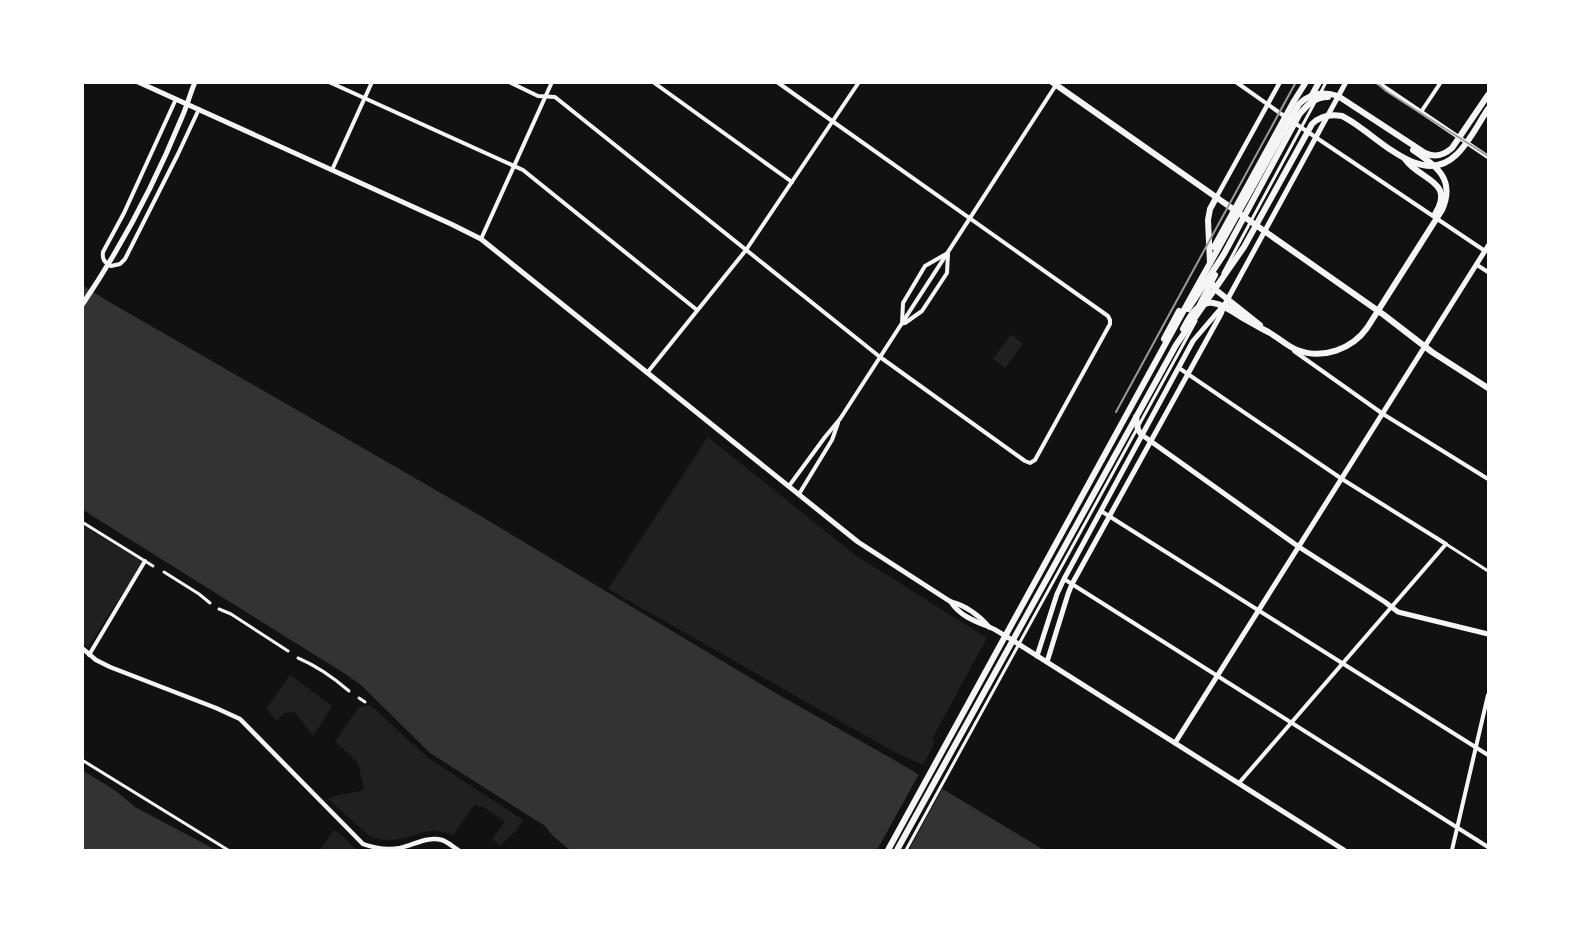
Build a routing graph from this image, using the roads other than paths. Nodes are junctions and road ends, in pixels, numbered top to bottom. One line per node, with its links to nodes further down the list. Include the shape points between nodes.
1 (138, 82): 21 (main road)
2 (195, 82): 23 (main road)
3 (329, 82): 22 (street)
4 (372, 82): 22 (street)
5 (509, 82): 20 (street)
6 (552, 82): 20 (street)
7 (652, 82): 34 (street)
8 (777, 82): 28 (street)
9 (859, 82): 28 (street)
10 (1236, 82): 24 (street)
11 (1280, 82): 24 (street)
12 (1306, 82): 80 (main road)
13 (1319, 82): 107 (main road)
14 (1326, 82): 108 (street)
15 (1346, 82): 29 (main road)
16 (1377, 82): 27 (street)
17 (1441, 82): 27 (street)
18 (1056, 83): 35 (main road); 36 (street)
19 (1488, 95): 48 (main road, via 1452,148 1435,156 1338,96 1322,93 1306,98 1294,112)
20 (546, 96): 32 (street); 40 (street, via 555,97)
21 (176, 99): 23 (main road); 26 (street, via 104,252 103,259 109,265 125,260)
22 (365, 99): 32 (street); 33 (street)
23 (187, 104): 26 (main road); 45 (main road, via 123,240)
24 (1268, 104): 29 (street); 35 (street)
25 (1488, 109): 31 (main road, via 1460,152 1449,161 1425,166)
26 (199, 110): 33 (main road)
27 (1421, 112): 30 (street)
28 (832, 122): 34 (street); 36 (street)
29 (1316, 137): 37 (main road); 39 (street)
30 (1488, 157)
31 (1405, 159): 46 (main road, via 1441,191 1439,206); 107 (main road, via 1342,116 1325,116 1310,127 1244,247 1176,345)
32 (515, 166): 38 (street); 47 (street)
33 (332, 170): 38 (main road)
34 (792, 182): 40 (street)
35 (1216, 198): 37 (main road); 50 (main road, via 1208,220 1211,280 1216,290)
36 (970, 218): 41 (street); 52 (street, via 1110,320 1035,460 1025,461)
37 (1265, 231): 44 (main road); 46 (main road)
38 (481, 239): 54 (main road)
39 (1487, 249): 42 (main road)
40 (746, 250): 47 (street); 52 (street)
41 (948, 253): 49 (street); 49 (street, via 947,273 922,311); 49 (street, via 925,266 903,303)
42 (1477, 265): 43 (street); 51 (main road)
43 (1488, 272)
44 (1225, 304): 53 (main road, via 1197,336); 55 (main road); 57 (street)
45 (82, 305)
46 (1375, 308): 51 (main road)
47 (697, 310): 54 (street)
48 (1177, 324): 50 (main road, via 1224,254 1299,115 1316,99 1334,98 1434,165 1445,181 1445,201 1356,340 1340,350 1317,354 1297,350); 80 (main road)
49 (902, 325): 52 (street)
50 (1273, 334): 59 (main road, via 1214,303 1192,312 1138,409 1136,422)
51 (1425, 346): 56 (main road); 57 (main road)
52 (880, 357): 58 (street)
53 (1179, 368): 55 (street); 59 (main road)
54 (647, 373): 63 (main road)
55 (1188, 373): 60 (main road); 61 (street)
56 (1488, 388)
57 (1383, 414): 61 (main road); 62 (street)
58 (840, 419): 63 (street); 64 (street, via 832,440)
59 (1142, 435): 60 (main road); 65 (main road)
60 (1151, 441): 66 (main road); 69 (main road)
61 (1342, 479): 68 (street); 69 (main road)
62 (1488, 479)
63 (789, 486): 64 (main road)
64 (799, 494): 85 (main road, via 869,551)
65 (1101, 512): 66 (street); 74 (main road)
66 (1110, 516): 75 (main road); 79 (street)
67 (82, 522): 70 (street)
68 (1446, 544): 72 (street); 77 (street)
69 (1299, 547): 77 (main road); 79 (main road)
70 (146, 561): 71 (street); 84 (street)
71 (153, 566)
72 (1488, 571)
73 (164, 572): 76 (street)
74 (1064, 579): 75 (street); 85 (main road)
75 (1072, 584): 87 (main road); 89 (street)
76 (210, 603)
77 (1391, 607): 81 (main road); 88 (street)
78 (219, 609): 83 (street)
79 (1259, 610): 88 (street); 89 (main road)
80 (1012, 621): 106 (main road)
81 (1488, 634)
82 (82, 648): 84 (street)
83 (288, 651)
84 (89, 655): 102 (street, via 113,669 240,719)
85 (1037, 656): 87 (main road)
86 (298, 658): 90 (street)
87 (1047, 662): 95 (main road)
88 (1343, 663): 94 (street); 96 (street)
89 (1218, 676): 94 (street); 95 (main road)
90 (349, 691)
91 (1488, 695): 96 (street)
92 (359, 698): 93 (street)
93 (365, 702)
94 (1292, 723): 99 (street); 100 (street)
95 (1175, 743): 99 (main road)
96 (1476, 747): 97 (street); 100 (street)
97 (1488, 755)
98 (82, 760): 103 (street)
99 (1238, 784): 109 (main road)
100 (1457, 827): 101 (street); 110 (street)
101 (1488, 847)
102 (368, 848): 104 (street)
103 (228, 850)
104 (389, 850): 105 (street, via 433,839)
105 (458, 850)
106 (886, 850)
107 (899, 850)
108 (906, 850)
109 (1344, 850)
110 (1452, 850)

